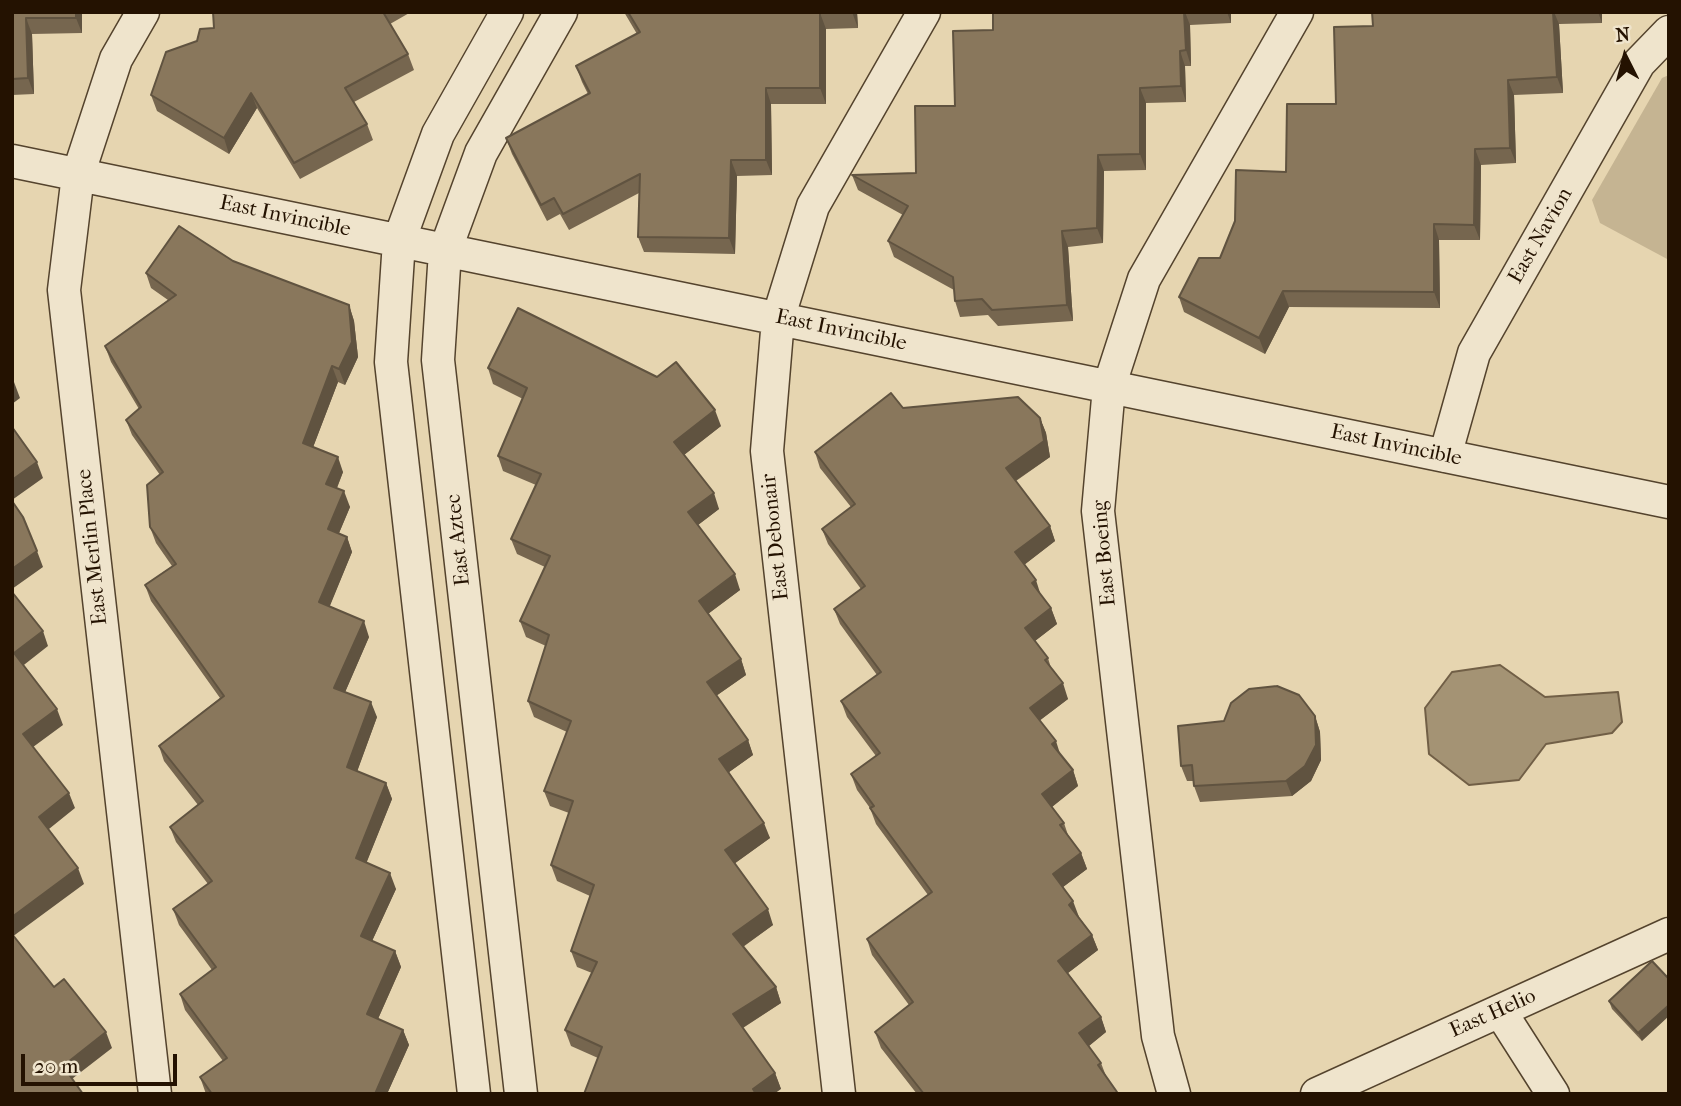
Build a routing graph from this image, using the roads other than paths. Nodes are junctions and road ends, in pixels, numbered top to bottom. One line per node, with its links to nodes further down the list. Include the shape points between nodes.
1 (143, 12): 8 (lane, East Merlin Place, via 116,59)
2 (507, 12): 9 (lane, via 438,134)
3 (561, 12): 10 (lane, East Aztec, via 481,153)
4 (924, 12): 11 (lane, East Debonair, via 813,206)
5 (1297, 12): 12 (lane, East Boeing, via 1144,279)
6 (1669, 32): 13 (lane, East Navion, via 1639,63 1475,353)
7 (12, 162): 8 (lane, East Invincible)
8 (78, 175): 9 (lane, East Invincible); 17 (lane, East Merlin Place, via 64,290)
9 (399, 241): 10 (lane, East Invincible); 18 (lane, via 391,362)
10 (445, 251): 11 (lane, East Invincible); 19 (lane, East Aztec, via 438,360)
11 (778, 318): 12 (lane, East Invincible); 20 (lane, East Debonair, via 766,450)
12 (1110, 387): 13 (lane, East Invincible); 21 (lane, East Boeing, via 1098,511 1158,1035)
13 (1445, 456): 14 (lane, East Invincible)
14 (1669, 502)
15 (1669, 934): 16 (lane, East Helio)
16 (1500, 1011): 22 (lane, East Helio); 23 (lane)
17 (155, 1094)
18 (474, 1094)
19 (522, 1094)
20 (839, 1094)
21 (1174, 1094)
22 (1317, 1094)
23 (1553, 1094)

